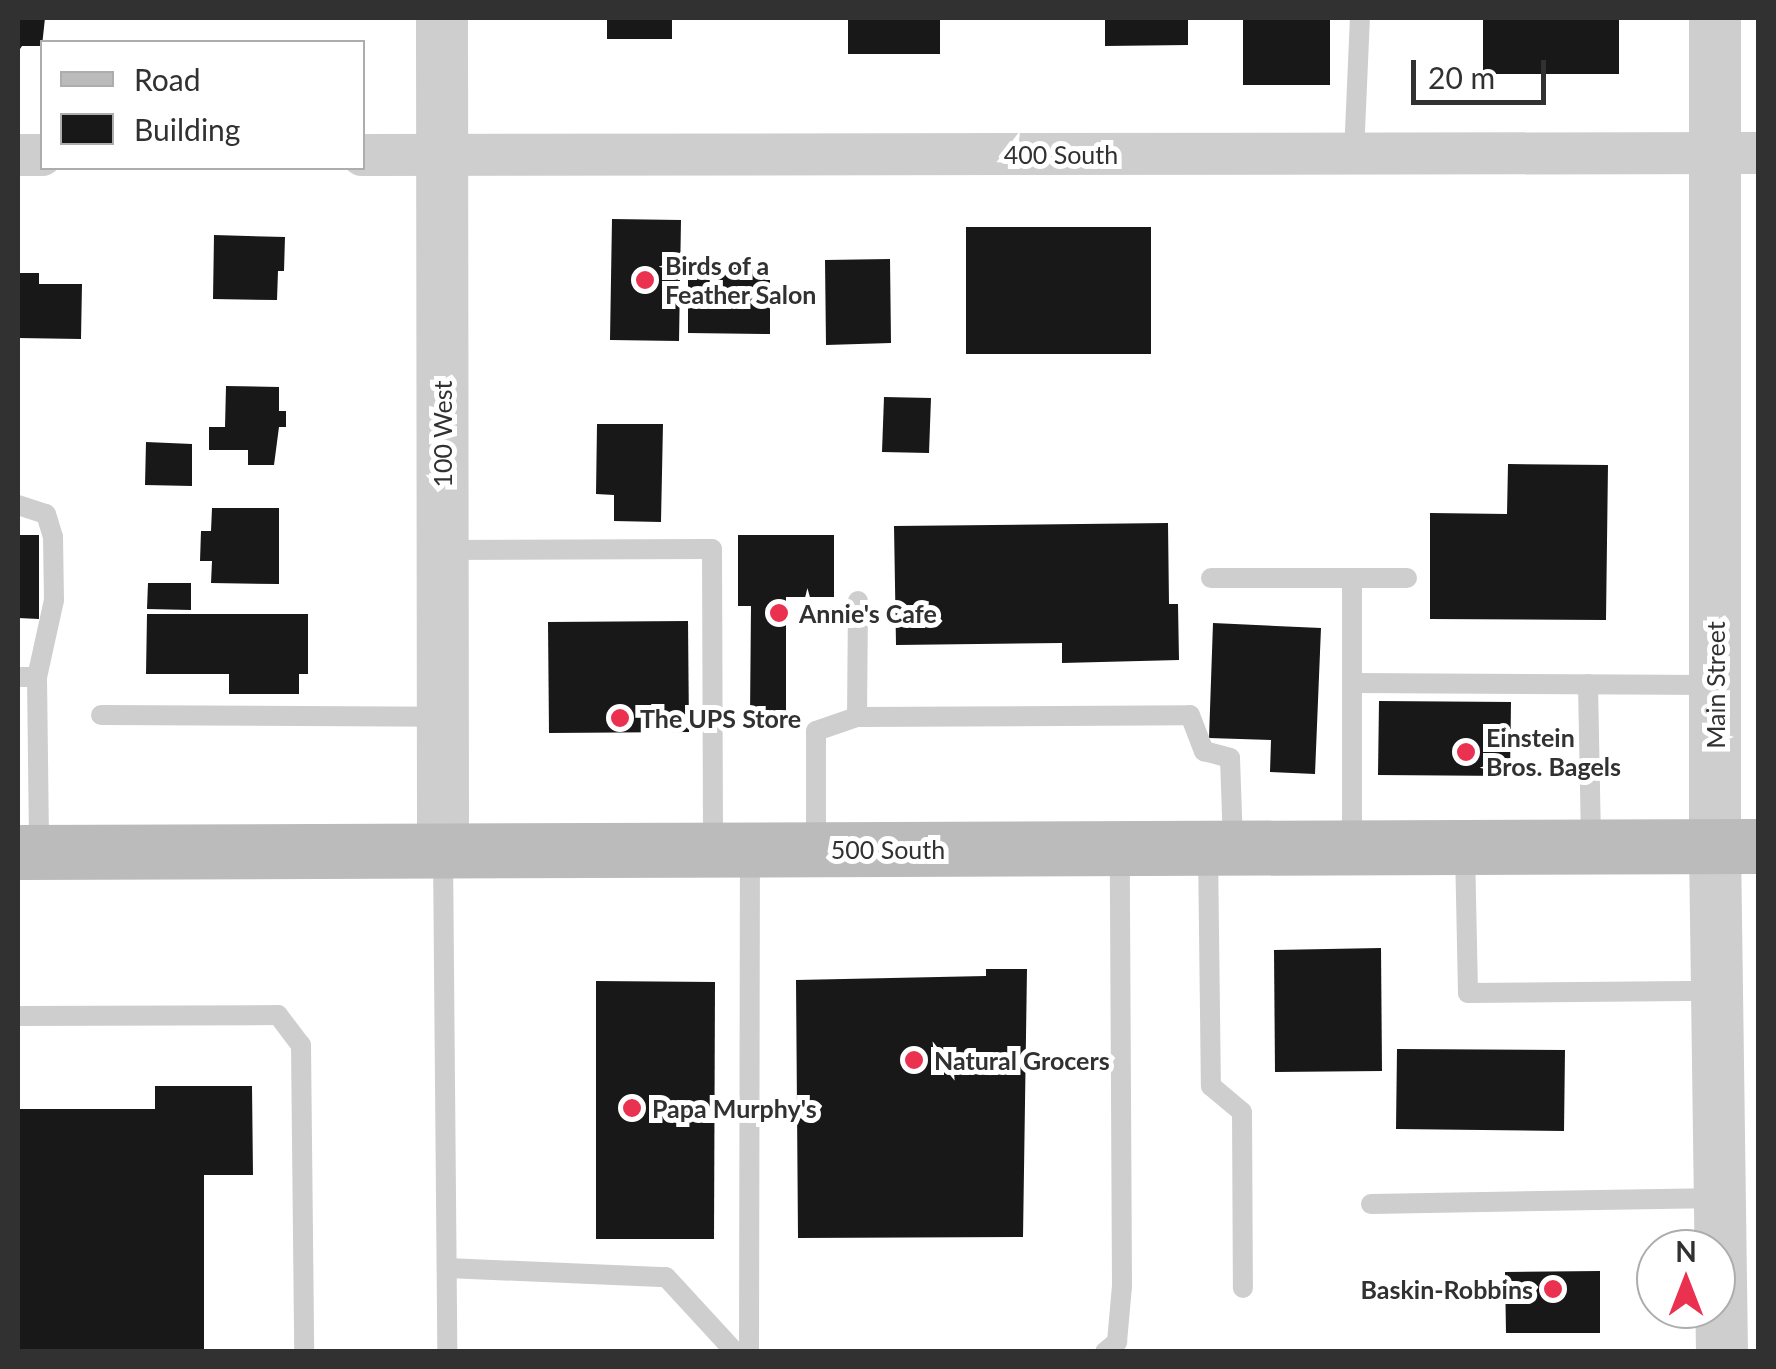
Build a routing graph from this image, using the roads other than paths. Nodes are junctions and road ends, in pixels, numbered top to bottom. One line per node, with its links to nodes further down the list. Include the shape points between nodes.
1 (442, 18): 7 (street, 100 West)
2 (1360, 18): 5 (lane)
3 (1715, 18): 4 (street, Main Street)
4 (1737, 153): 5 (street, 400 South); 17 (street, Main Street)
5 (1354, 154): 7 (street, 400 South)
6 (365, 155): 7 (street, 400 South)
7 (442, 155): 9 (street, 100 West)
8 (18, 505): 14 (lane, via 46,514 53,538 54,600)
9 (442, 550): 19 (street, 100 West); 27 (lane, via 712,550)
10 (1211, 578): 11 (lane)
11 (1352, 578): 12 (lane); 15 (lane)
12 (1406, 578)
13 (858, 601): 20 (lane)
14 (28, 677): 30 (lane)
15 (1352, 683): 16 (lane); 25 (lane)
16 (1588, 684): 17 (lane); 23 (lane)
17 (1715, 685): 21 (street, Main Street)
18 (101, 716): 19 (lane)
19 (442, 717): 29 (street, 100 West)
20 (857, 717): 24 (lane, via 1190,715 1204,751 1230,758); 28 (lane, via 816,731)
21 (1737, 846): 23 (main road, 500 South); 31 (street, Main Street)
22 (1465, 847): 23 (main road, 500 South); 25 (main road, 500 South); 31 (lane, via 1468,993)
23 (1591, 847)
24 (1221, 848): 25 (main road, 500 South); 26 (main road, 500 South); 36 (lane, via 1211,1086 1242,1112)
25 (1352, 848)
26 (1120, 849): 28 (main road, 500 South); 41 (lane, via 1122,1286 1117,1342)
27 (731, 850): 28 (main road, 500 South); 29 (main road, 500 South); 40 (lane)
28 (816, 850)
29 (442, 851): 30 (main road, 500 South); 35 (lane)
30 (28, 852)
31 (1718, 991): 33 (street, Main Street)
32 (18, 1016): 37 (lane, via 278,1015 301,1045)
33 (1721, 1198): 34 (lane); 42 (street, Main Street)
34 (1371, 1204)
35 (446, 1268): 38 (lane); 39 (lane, via 666,1277)
36 (1243, 1288)
37 (304, 1352)
38 (447, 1352)
39 (734, 1352)
40 (750, 1352)
41 (1105, 1352)
42 (1722, 1352)

